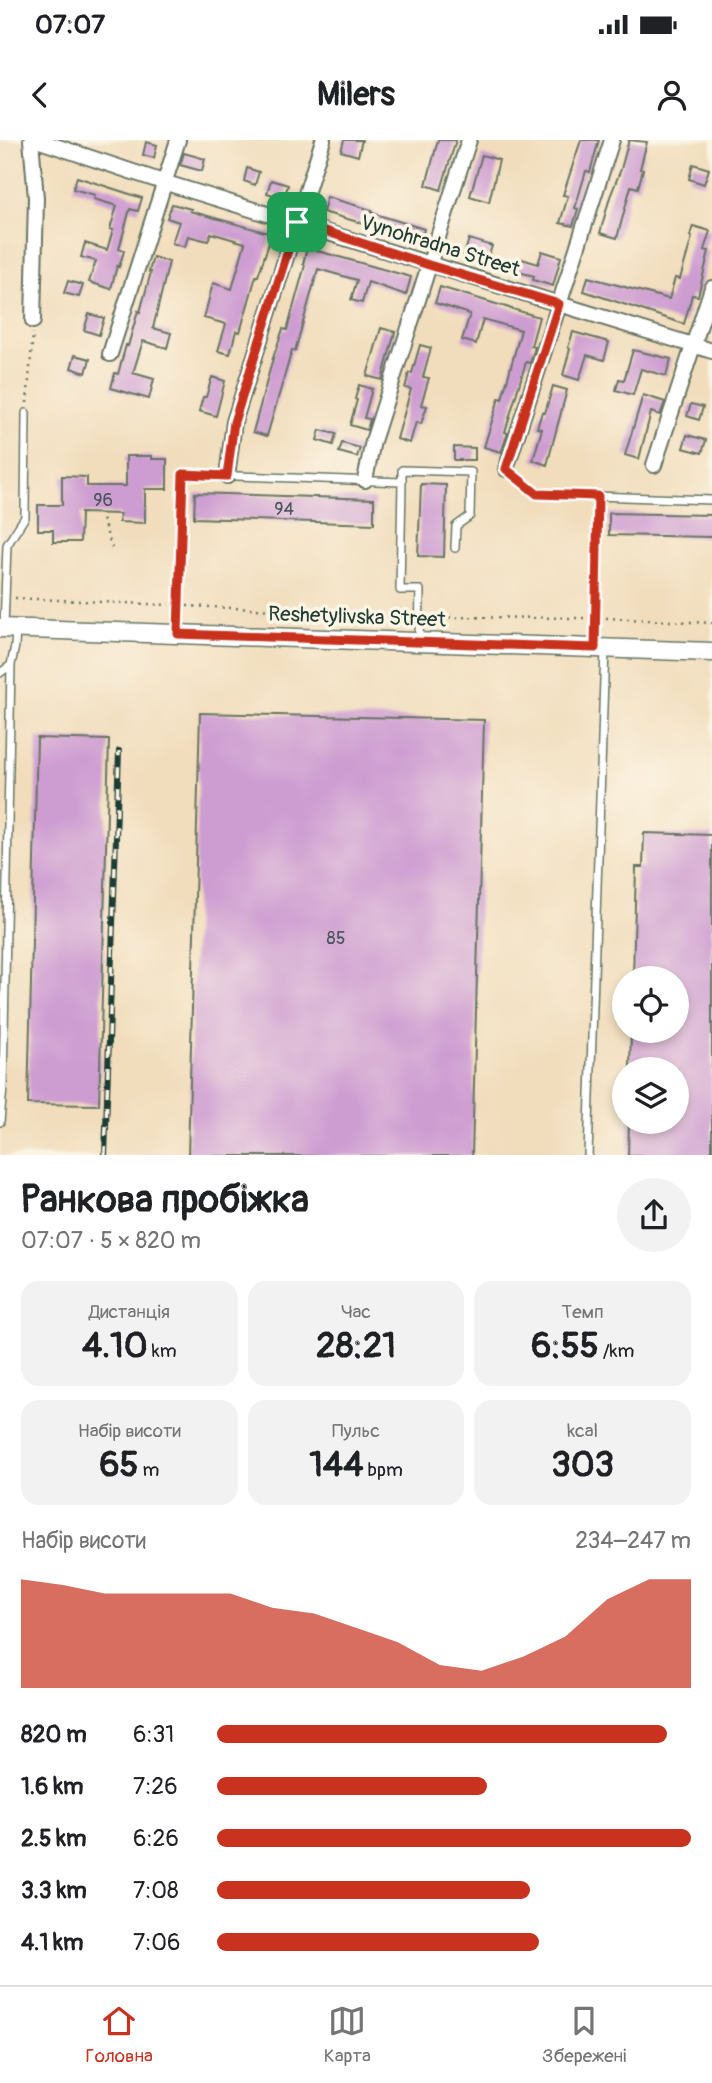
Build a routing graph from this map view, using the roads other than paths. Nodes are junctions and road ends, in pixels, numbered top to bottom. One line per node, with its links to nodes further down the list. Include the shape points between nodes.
1 (31, 140): 12 (street, via 36,198)
2 (37, 140): 7 (street, Vynohradna Street)
3 (178, 140): 7 (street)
4 (323, 140): 8 (street)
5 (468, 140): 9 (street)
6 (612, 140): 11 (street)
7 (163, 182): 8 (street, Vynohradna Street); 15 (street)
8 (297, 222): 9 (street, Vynohradna Street); 19 (street, via 234,422)
9 (429, 265): 11 (street, Vynohradna Street); 20 (street)
10 (712, 288): 13 (street)
11 (559, 304): 13 (street, Vynohradna Street); 18 (street)
12 (33, 321)
13 (695, 345): 14 (street, Vynohradna Street); 17 (street)
14 (712, 351)
15 (110, 354)
16 (26, 413): 26 (lane, via 24,517 7,545)
17 (654, 465)
18 (506, 469)
19 (227, 476): 20 (lane); 27 (lane, via 183,474)
20 (365, 480): 21 (lane)
21 (402, 482): 25 (lane, via 402,470 471,472 470,516 456,526); 28 (lane, via 400,590 420,590)
22 (537, 494): 23 (lane)
23 (598, 496): 24 (lane); 29 (lane, via 595,618)
24 (712, 500)
25 (455, 548)
26 (7, 628): 27 (street, Reshetylivska Street); 31 (lane, via 15,646)
27 (178, 634): 28 (street, Reshetylivska Street)
28 (419, 642): 29 (street, Reshetylivska Street)
29 (600, 648): 30 (street, Reshetylivska Street); 34 (lane)
30 (712, 652)
31 (11, 665): 32 (lane); 33 (lane)
32 (0, 673)
33 (0, 1122)
34 (588, 1155)

